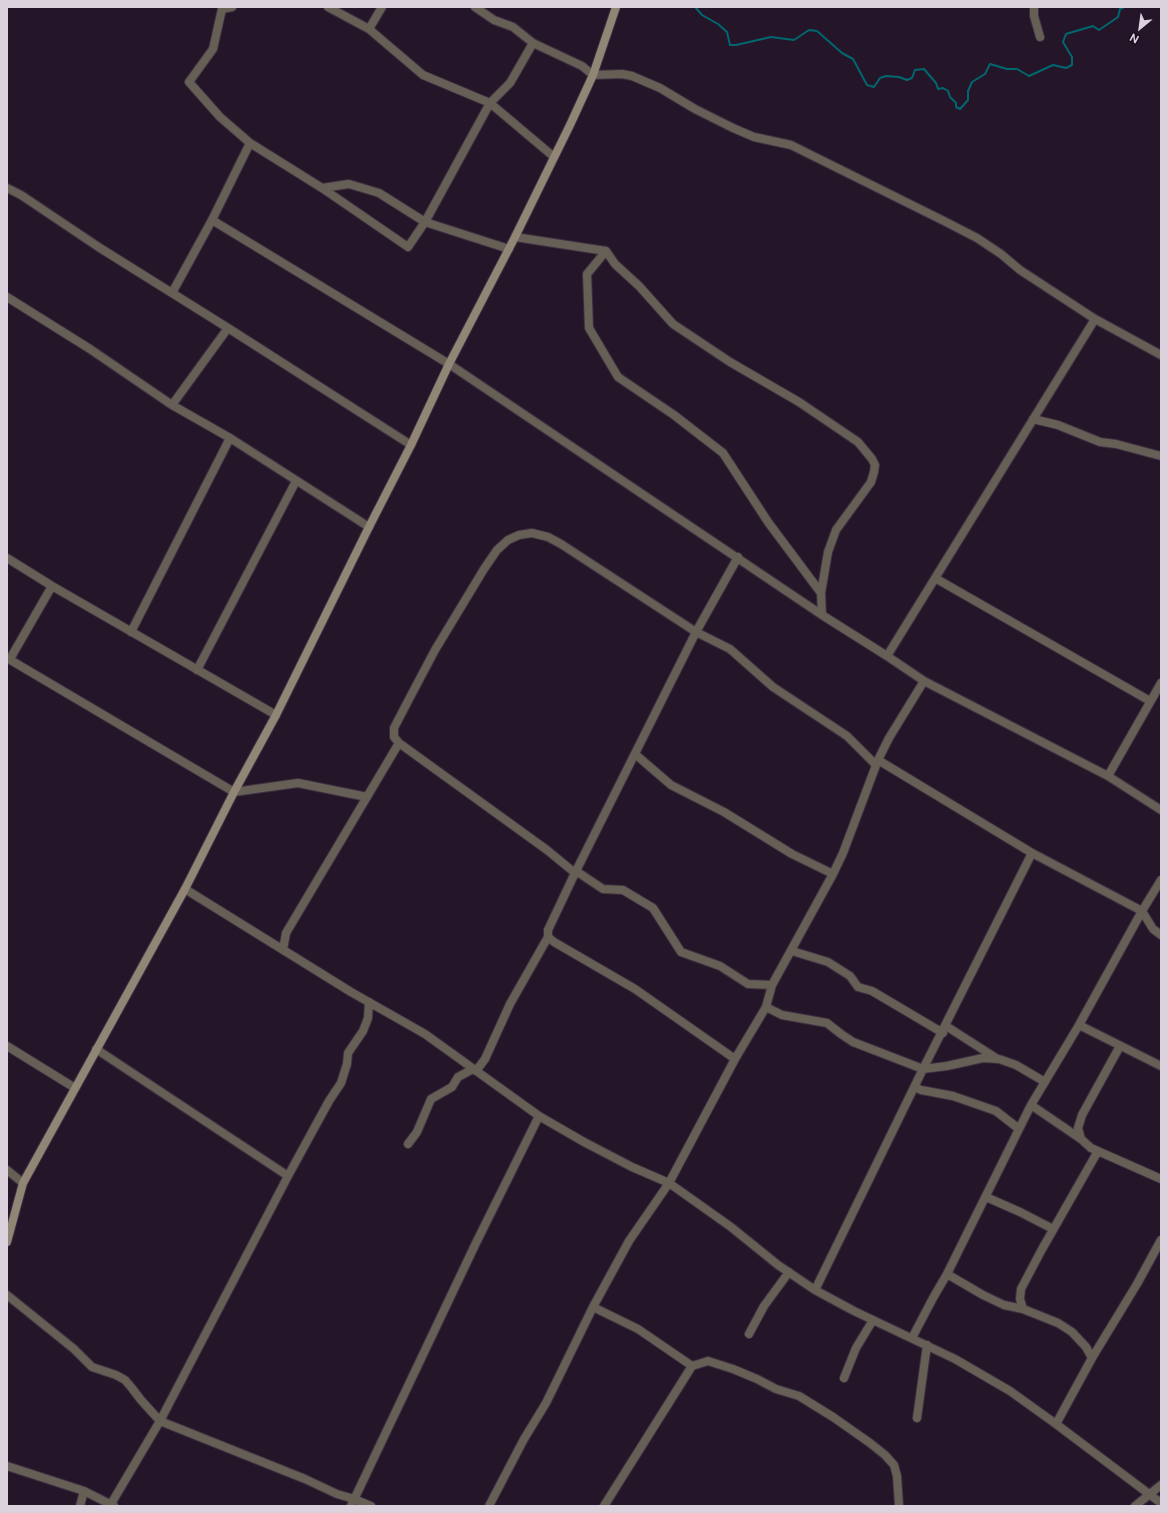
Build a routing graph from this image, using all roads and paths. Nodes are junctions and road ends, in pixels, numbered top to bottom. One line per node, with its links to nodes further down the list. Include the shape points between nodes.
1 (232, 7): 7 (street)
2 (328, 7): 8 (street)
3 (382, 7): 8 (street)
4 (475, 7): 10 (street, via 494,20 513,27)
5 (616, 7): 11 (street)
6 (1034, 7): 9 (street)
7 (223, 8): 13 (street, via 213,49 189,82 220,117)
8 (369, 29): 12 (street, via 423,75)
9 (1040, 37)
10 (533, 43): 11 (street, via 582,66); 12 (street, via 510,83)
11 (593, 75): 14 (street); 24 (street, via 632,76 754,137 798,148 977,238 1020,270)
12 (490, 103): 14 (street); 18 (street)
13 (250, 143): 16 (street); 17 (street)
14 (554, 157): 19 (street)
15 (7, 188): 22 (street)
16 (322, 188): 18 (street, via 349,184 379,193); 18 (street, via 408,247)
17 (212, 220): 22 (street); 27 (street)
18 (425, 222): 20 (street)
19 (515, 237): 20 (street); 21 (street)
20 (509, 249): 27 (street)
21 (606, 251): 39 (street, via 587,274 589,328 618,378 674,415 723,453 768,522); 39 (street, via 615,264 673,324 858,442 872,459 875,465 870,482 836,530 828,552)
22 (172, 293): 25 (street)
23 (7, 296): 28 (street)
24 (1095, 319): 26 (street); 29 (street)
25 (228, 328): 28 (street); 31 (street)
26 (1161, 355)
27 (449, 364): 31 (street); 35 (street)
28 (172, 405): 30 (street)
29 (1033, 419): 32 (street, via 1058,425 1100,442); 37 (street)
30 (230, 438): 33 (street); 41 (street)
31 (411, 445): 34 (street)
32 (1161, 456)
33 (296, 481): 34 (street); 45 (street)
34 (369, 527): 49 (street)
35 (738, 557): 40 (street); 42 (street)
36 (7, 558): 38 (street)
37 (935, 578): 43 (street); 48 (street)
38 (52, 586): 41 (street); 44 (street)
39 (821, 593): 40 (street)
40 (822, 615): 43 (street)
41 (130, 632): 45 (street)
42 (696, 632): 50 (street, via 561,544 532,533 519,535 508,540 497,550 435,650 394,728 394,737); 51 (street); 52 (street, via 730,649 773,687 847,736)
43 (887, 656): 46 (street)
44 (8, 658): 54 (street)
45 (197, 670): 49 (street)
46 (924, 681): 52 (street, via 889,738); 53 (street)
47 (1161, 683): 48 (street)
48 (1150, 702): 53 (street)
49 (276, 715): 54 (street)
50 (399, 743): 55 (street); 58 (street)
51 (635, 754): 58 (street); 59 (street, via 671,785 724,812 792,854)
52 (877, 763): 57 (street); 59 (street)
53 (1108, 776): 56 (street)
54 (234, 792): 55 (street, via 298,783); 61 (street)
55 (367, 797): 65 (street, via 286,934)
56 (1161, 810)
57 (1032, 853): 62 (street); 71 (street)
58 (576, 872): 64 (street, via 548,930); 67 (street, via 603,889 623,890 653,908 681,952 720,966 748,984)
59 (833, 874): 66 (street)
60 (1161, 880): 62 (street)
61 (185, 889): 65 (street); 74 (street)
62 (1142, 911): 63 (street, via 1153,929); 70 (street)
63 (1161, 935)
64 (548, 937): 75 (street, via 635,989); 79 (street, via 510,1004 485,1059)
65 (284, 950): 68 (street)
66 (792, 951): 67 (street); 71 (street, via 828,962 850,976 858,987 872,991)
67 (772, 986): 69 (street)
68 (369, 1002): 79 (street, via 425,1034); 90 (street, via 368,1018 363,1031 348,1053 341,1083)
69 (766, 1007): 75 (street); 78 (street, via 782,1015 827,1023 853,1042)
70 (1079, 1025): 73 (street); 80 (street)
71 (944, 1030): 76 (street); 78 (street)
72 (7, 1046): 82 (street)
73 (1120, 1046): 77 (street); 86 (street, via 1082,1115 1078,1128)
74 (96, 1049): 82 (street); 90 (street)
75 (735, 1059): 93 (street)
76 (999, 1059): 78 (street, via 983,1058); 80 (street, via 1016,1065)
77 (1161, 1066)
78 (923, 1069): 81 (street)
79 (475, 1070): 84 (street); 87 (street, via 458,1077 452,1087 431,1099 417,1132)
80 (1045, 1082): 83 (street)
81 (915, 1087): 85 (street, via 953,1096 996,1111); 100 (street)
82 (75, 1088): 92 (street)
83 (1031, 1105): 85 (street); 86 (street)
84 (539, 1116): 93 (street, via 584,1142); 118 (street)
85 (1019, 1129): 94 (street)
86 (1080, 1139): 88 (street)
87 (408, 1144)
88 (1098, 1151): 91 (street); 95 (street)
89 (7, 1170): 92 (street)
90 (288, 1176): 112 (street)
91 (1161, 1179)
92 (23, 1183): 97 (street)
93 (669, 1183): 98 (street); 102 (street, via 629,1241)
94 (986, 1197): 95 (street); 99 (street)
95 (1053, 1229): 103 (street, via 1021,1289)
96 (1161, 1240): 108 (street)
97 (7, 1242)
98 (789, 1272): 100 (street); 105 (street, via 764,1306)
99 (947, 1274): 103 (street, via 983,1296 1004,1305); 106 (street)
100 (815, 1290): 104 (street)
101 (7, 1294): 112 (street, via 92,1366 116,1374 125,1380)
102 (593, 1307): 109 (street, via 638,1328); 123 (street, via 546,1403)
103 (1023, 1309): 108 (street, via 1058,1323 1072,1332)
104 (873, 1320): 106 (street); 110 (street, via 856,1348)
105 (749, 1334)
106 (912, 1338): 107 (street)
107 (927, 1345): 111 (street); 113 (street, via 1010,1391)
108 (1092, 1358): 113 (street)
109 (692, 1366): 124 (street); 125 (street, via 708,1361 732,1369 776,1389 799,1396 834,1417 884,1454 894,1466)
110 (844, 1378)
111 (917, 1418)
112 (160, 1421): 118 (street, via 305,1479); 120 (street)
113 (1056, 1424): 117 (street)
114 (7, 1466): 116 (street)
115 (1161, 1485): 117 (street)
116 (84, 1491): 120 (street); 121 (street)
117 (1150, 1494): 119 (street); 126 (street)
118 (353, 1502): 122 (street)
119 (1161, 1503)
120 (113, 1505)
121 (80, 1506)
122 (371, 1506)
123 (489, 1506)
124 (604, 1506)
125 (899, 1506)
126 (1135, 1506)

